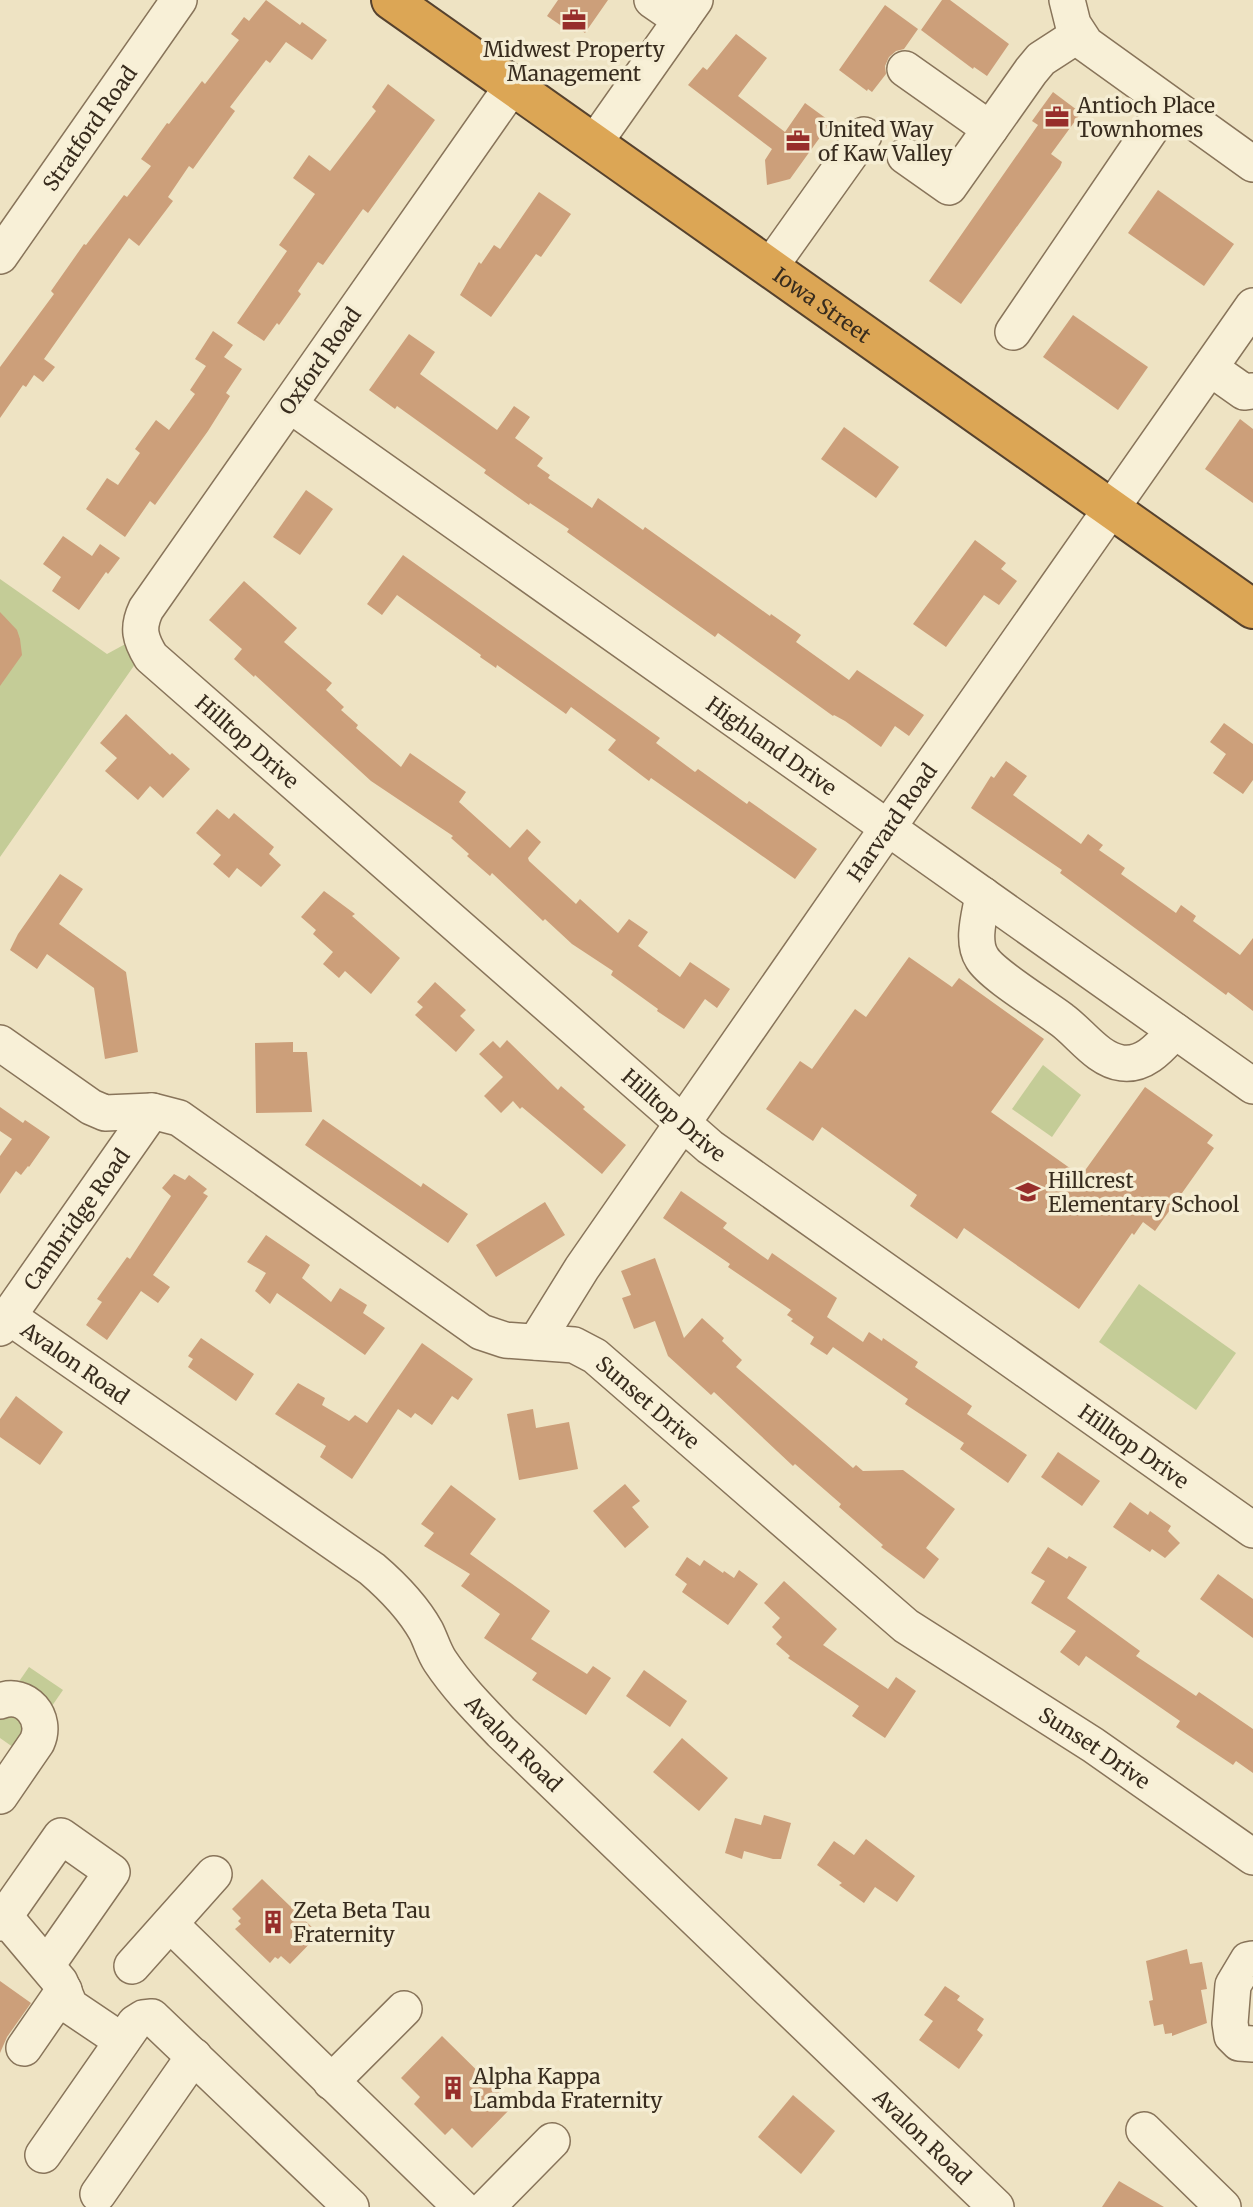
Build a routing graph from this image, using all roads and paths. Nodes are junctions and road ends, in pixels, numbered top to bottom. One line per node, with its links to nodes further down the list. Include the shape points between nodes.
1 (179, 0): 15 (street, Stratford Road)
2 (391, 0): 8 (highway, Iowa Street)
3 (652, 0): 5 (street)
4 (1067, 0): 6 (street)
5 (688, 10): 12 (street)
6 (1078, 35): 9 (street); 10 (street, via 1041,59)
7 (905, 69): 10 (street)
8 (513, 85): 12 (highway, Iowa Street); 21 (street, Oxford Road)
9 (1168, 104): 14 (street); 18 (street)
10 (990, 129): 13 (street, via 949,187)
11 (864, 135): 16 (street)
12 (595, 142): 16 (highway, Iowa Street)
13 (905, 156)
14 (1253, 164)
15 (0, 256)
16 (770, 267): 22 (highway, Iowa Street)
17 (1253, 306): 19 (street, Harvard Road)
18 (1013, 332)
19 (1210, 368): 20 (street); 22 (street, Harvard Road)
20 (1251, 395)
21 (290, 405): 24 (street, Oxford Road, via 146,609 140,622); 25 (street, Highland Drive)
22 (1111, 510): 23 (highway, Iowa Street); 25 (street, Harvard Road)
23 (1253, 609)
24 (142, 642): 31 (street, Hilltop Drive, via 152,657)
25 (888, 828): 26 (street, Highland Drive); 31 (street, Harvard Road)
26 (983, 895): 27 (street, Highland Drive); 27 (street, via 977,942 981,958 1110,1060 1139,1061)
27 (1175, 1031): 29 (street, Highland Drive)
28 (0, 1043): 30 (street, Sunset Drive, via 91,1107 105,1113)
29 (1253, 1086)
30 (152, 1111): 32 (street, Cambridge Road); 33 (street, Sunset Drive, via 193,1126 481,1332 505,1340)
31 (682, 1125): 33 (street, Harvard Road); 34 (street, Hilltop Drive)
32 (4, 1322): 57 (street, Avalon Road, via 391,1585 425,1630 461,1691 493,1724)
33 (536, 1342): 37 (street, Sunset Drive, via 574,1345 595,1356 906,1626 1093,1745)
34 (1253, 1530)
35 (0, 1701): 36 (street, via 18,1699 42,1724 37,1742)
36 (0, 1796)
37 (1253, 1857)
38 (214, 1874): 40 (street)
39 (2, 1917): 43 (street); 43 (street, via 61,1836 112,1872)
40 (170, 1924): 42 (street); 49 (street)
41 (1253, 1959): 46 (street, via 1233,1985 1230,2023 1232,2036 1239,2043)
42 (132, 1966)
43 (55, 1978): 45 (street, via 71,2006); 47 (street)
44 (404, 2009): 49 (street)
45 (122, 2041): 48 (street, via 135,2022 152,2017); 52 (street)
46 (1253, 2044)
47 (24, 2048)
48 (194, 2056): 53 (street); 54 (street)
49 (331, 2082): 55 (street)
50 (1144, 2130): 58 (street)
51 (552, 2141): 56 (street)
52 (43, 2155)
53 (98, 2194)
54 (351, 2207)
55 (461, 2207)
56 (487, 2207)
57 (996, 2207)
58 (1223, 2207)

